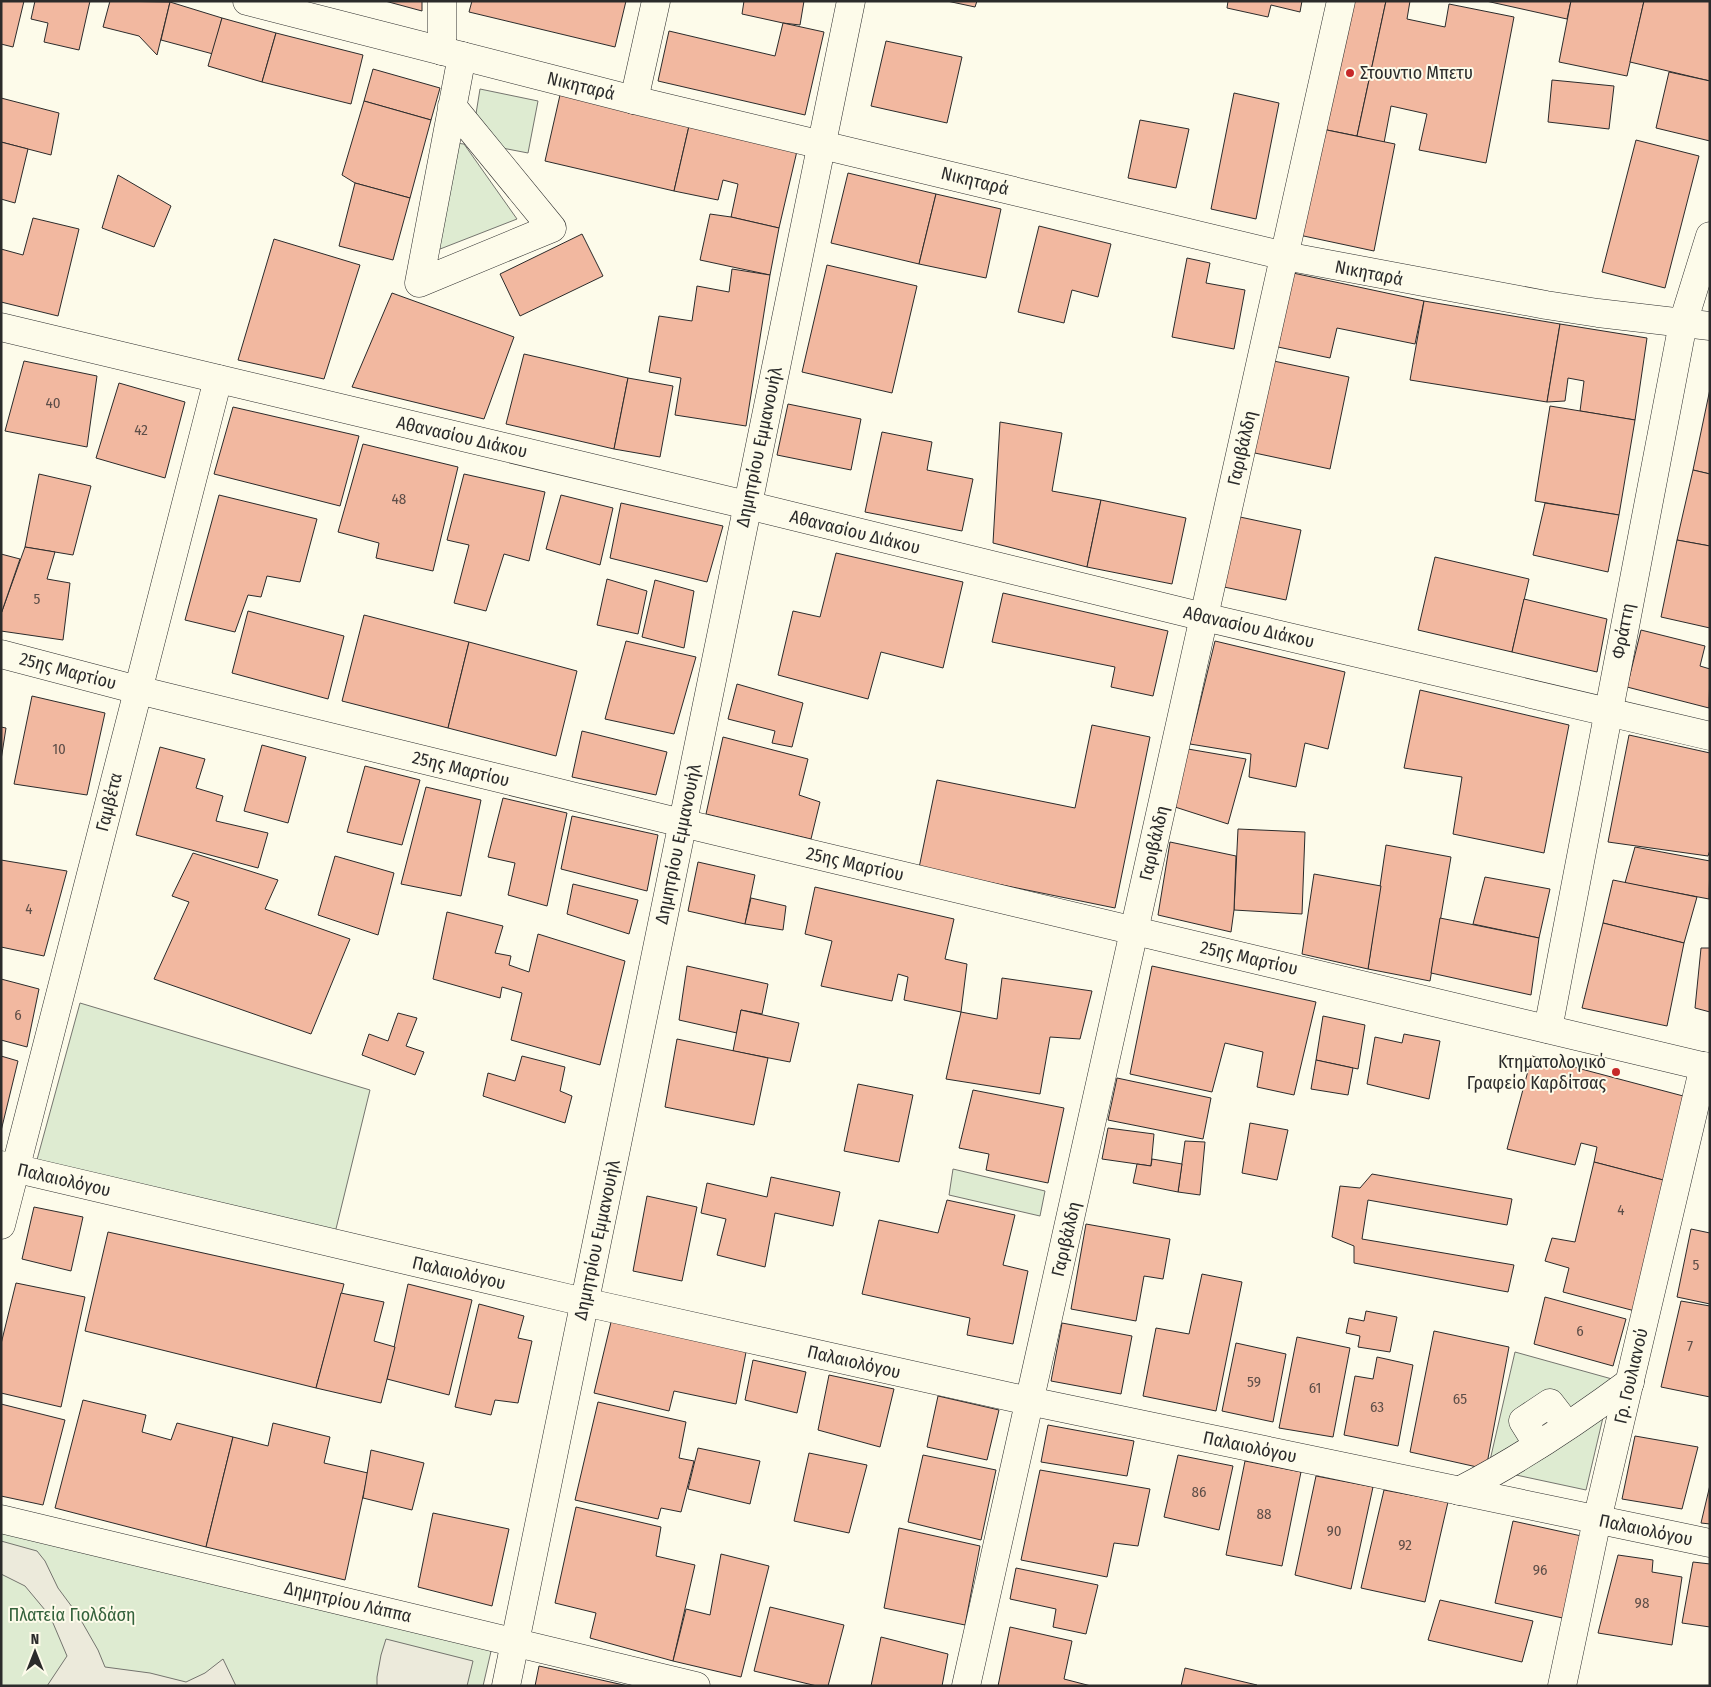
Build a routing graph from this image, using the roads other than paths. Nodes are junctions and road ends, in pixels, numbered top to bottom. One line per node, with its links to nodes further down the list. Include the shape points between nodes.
1 (247, 1): 6 (street, Νικηταρά)
2 (442, 1): 6 (street)
3 (656, 1): 7 (street)
4 (850, 1): 9 (street, Δημητρίου Εμμανουήλ)
5 (1341, 1): 11 (street, Γαριβάλδη)
6 (452, 53): 7 (street, Νικηταρά); 8 (street)
7 (634, 100): 9 (street, Νικηταρά)
8 (452, 106): 8 (street, via 426,246 419,283 552,228)
9 (821, 144): 11 (street, Νικηταρά); 16 (street, Δημητρίου Εμμανουήλ)
10 (1710, 236): 12 (street, Φράττη)
11 (1285, 256): 12 (street, Νικηταρά, via 1546,305); 17 (street, Γαριβάλδη)
12 (1683, 323): 13 (street, Νικηταρά); 20 (street, Φράττη)
13 (1710, 326)
14 (1, 327): 15 (street, Αθανασίου Διάκου)
15 (218, 379): 16 (street, Αθανασίου Διάκου); 19 (street, Γαμβέτα)
16 (747, 505): 17 (street, Αθανασίου Διάκου); 22 (street, Δημητρίου Εμμανουήλ)
17 (1204, 617): 20 (street, Αθανασίου Διάκου); 23 (street, Γαριβάλδη)
18 (1, 654): 19 (street, 25ης Μαρτίου)
19 (138, 690): 22 (street, 25ης Μαρτίου); 26 (street, Γαμβέτα)
20 (1608, 712): 21 (street, Αθανασίου Διάκου); 24 (street, Φράττη)
21 (1710, 736)
22 (682, 823): 23 (street, 25ης Μαρτίου); 28 (street, Δημητρίου Εμμανουήλ)
23 (1134, 930): 24 (street, 25ης Μαρτίου); 30 (street, Γαριβάλδη)
24 (1548, 1029): 25 (street, 25ης Μαρτίου)
25 (1707, 1067): 29 (street, Γρ. Γουλιανού)
26 (8, 1166): 27 (street, Γαμβέτα); 28 (street, Παλαιολόγου)
27 (1, 1225)
28 (584, 1302): 30 (street, Παλαιολόγου); 35 (street, Δημητρίου Εμμανουήλ)
29 (1630, 1382): 31 (street, via 1498,1470); 33 (street, Γρ. Γουλιανού)
30 (1029, 1401): 31 (street, Παλαιολόγου); 38 (street, Γαριβάλδη)
31 (1459, 1491): 33 (street, Παλαιολόγου)
32 (1, 1519): 35 (street, Δημητρίου Λάππα)
33 (1598, 1520): 34 (street, Παλαιολόγου); 39 (street, Γρ. Γουλιανού)
34 (1710, 1543)
35 (515, 1642): 36 (street, Δημητρίου Εμμανουήλ); 37 (street, Δημητρίου Λάππα)
36 (506, 1686)
37 (696, 1686)
38 (966, 1686)
39 (1562, 1686)

